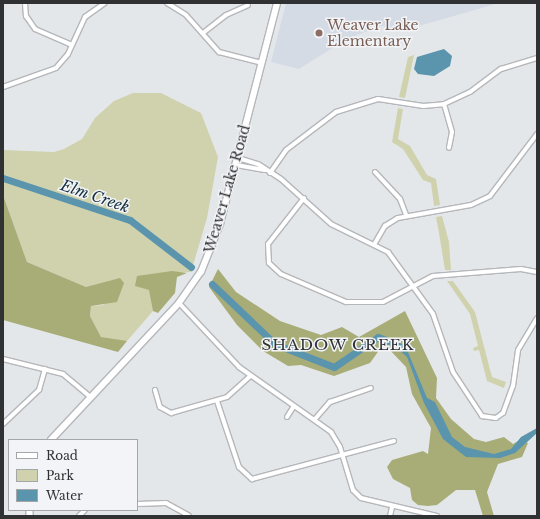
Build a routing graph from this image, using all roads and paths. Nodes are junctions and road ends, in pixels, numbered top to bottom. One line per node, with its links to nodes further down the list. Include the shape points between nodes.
1 (25, 3): 7 (street, via 26,16 35,29)
2 (105, 3): 7 (street, via 85,17)
3 (167, 3): 6 (street, via 186,15)
4 (277, 3): 9 (main road, Weaver Lake Road)
5 (248, 5): 6 (street, via 226,15)
6 (203, 33): 9 (street, via 218,52)
7 (72, 45): 10 (street, via 63,62 48,73)
8 (537, 58): 11 (street, via 501,68 470,92)
9 (262, 63): 14 (main road, Weaver Lake Road)
10 (3, 86)
11 (444, 104): 13 (street, via 452,132); 18 (street, via 423,106 378,99 336,112 286,150)
12 (537, 134): 20 (street, via 523,149 501,186 486,199 467,206)
13 (449, 148)
14 (238, 158): 15 (main road, Weaver Lake Road); 16 (street)
15 (236, 165): 16 (street); 24 (main road, Weaver Lake Road, via 214,243 201,272)
16 (265, 170): 18 (street)
17 (375, 172): 20 (street, via 400,199)
18 (270, 173): 19 (street)
19 (304, 198): 21 (street, via 331,224); 23 (street, via 268,244 269,263 276,272 355,304 388,300)
20 (406, 215): 21 (street, via 388,224)
21 (374, 243): 23 (street, via 393,258)
22 (537, 272): 23 (street, via 521,269 432,276)
23 (411, 285): 25 (street, via 433,314 453,372 471,404 482,416 496,418 503,413 510,396 520,343)
24 (179, 303): 28 (street, via 224,354); 31 (main road, Weaver Lake Road)
25 (537, 318)
26 (3, 359): 27 (street)
27 (45, 369): 31 (street, via 67,376); 36 (street, via 38,390)
28 (250, 376): 32 (street, via 234,394); 33 (street)
29 (371, 388): 35 (street, via 330,402)
30 (154, 390): 32 (street, via 160,407 171,413)
31 (90, 397): 37 (main road, Weaver Lake Road)
32 (217, 401): 39 (street, via 239,467 248,477 262,479)
33 (294, 406): 34 (street); 35 (street)
34 (287, 417)
35 (315, 419): 39 (street, via 336,439)
36 (3, 424)
37 (52, 439)
38 (394, 441): 39 (street)
39 (343, 456): 41 (street, via 357,494 366,501)
40 (138, 504): 42 (street, via 166,503)
41 (392, 507): 43 (street); 44 (street)
42 (189, 516)
43 (390, 516)
44 (437, 516)

